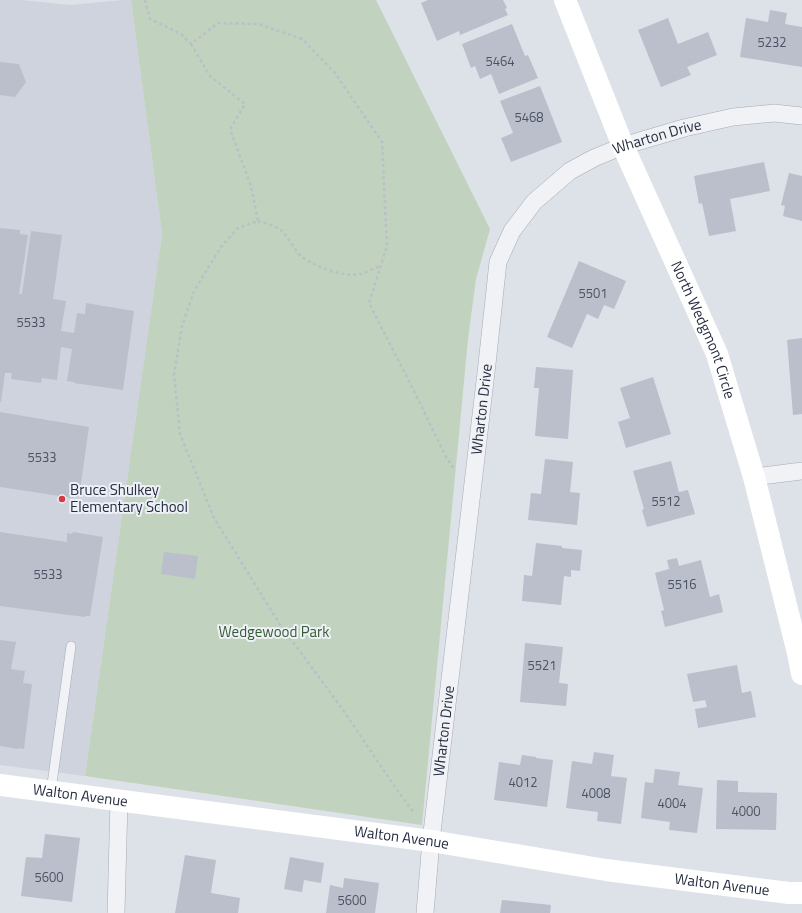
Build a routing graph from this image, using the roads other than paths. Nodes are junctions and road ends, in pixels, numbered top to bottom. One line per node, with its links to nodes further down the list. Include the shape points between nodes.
1 (565, 0): 3 (street, North Wedgmont Circle)
2 (802, 116): 3 (street, Wharton Drive, via 774,114 733,117)
3 (623, 146): 5 (street, North Wedgmont Circle, via 717,354); 11 (street, Wharton Drive, via 570,171 534,202 512,231 498,262)
4 (802, 470): 5 (street)
5 (754, 477): 7 (street, North Wedgmont Circle)
6 (71, 646): 9 (lane)
7 (802, 674)
8 (0, 784): 9 (street, Walton Avenue)
9 (51, 791): 10 (street, Walton Avenue)
10 (119, 801): 11 (street, Walton Avenue); 13 (street)
11 (431, 841): 12 (street, Walton Avenue, via 606,870); 14 (street, Wharton Drive)
12 (802, 893)
13 (116, 913)
14 (426, 913)

